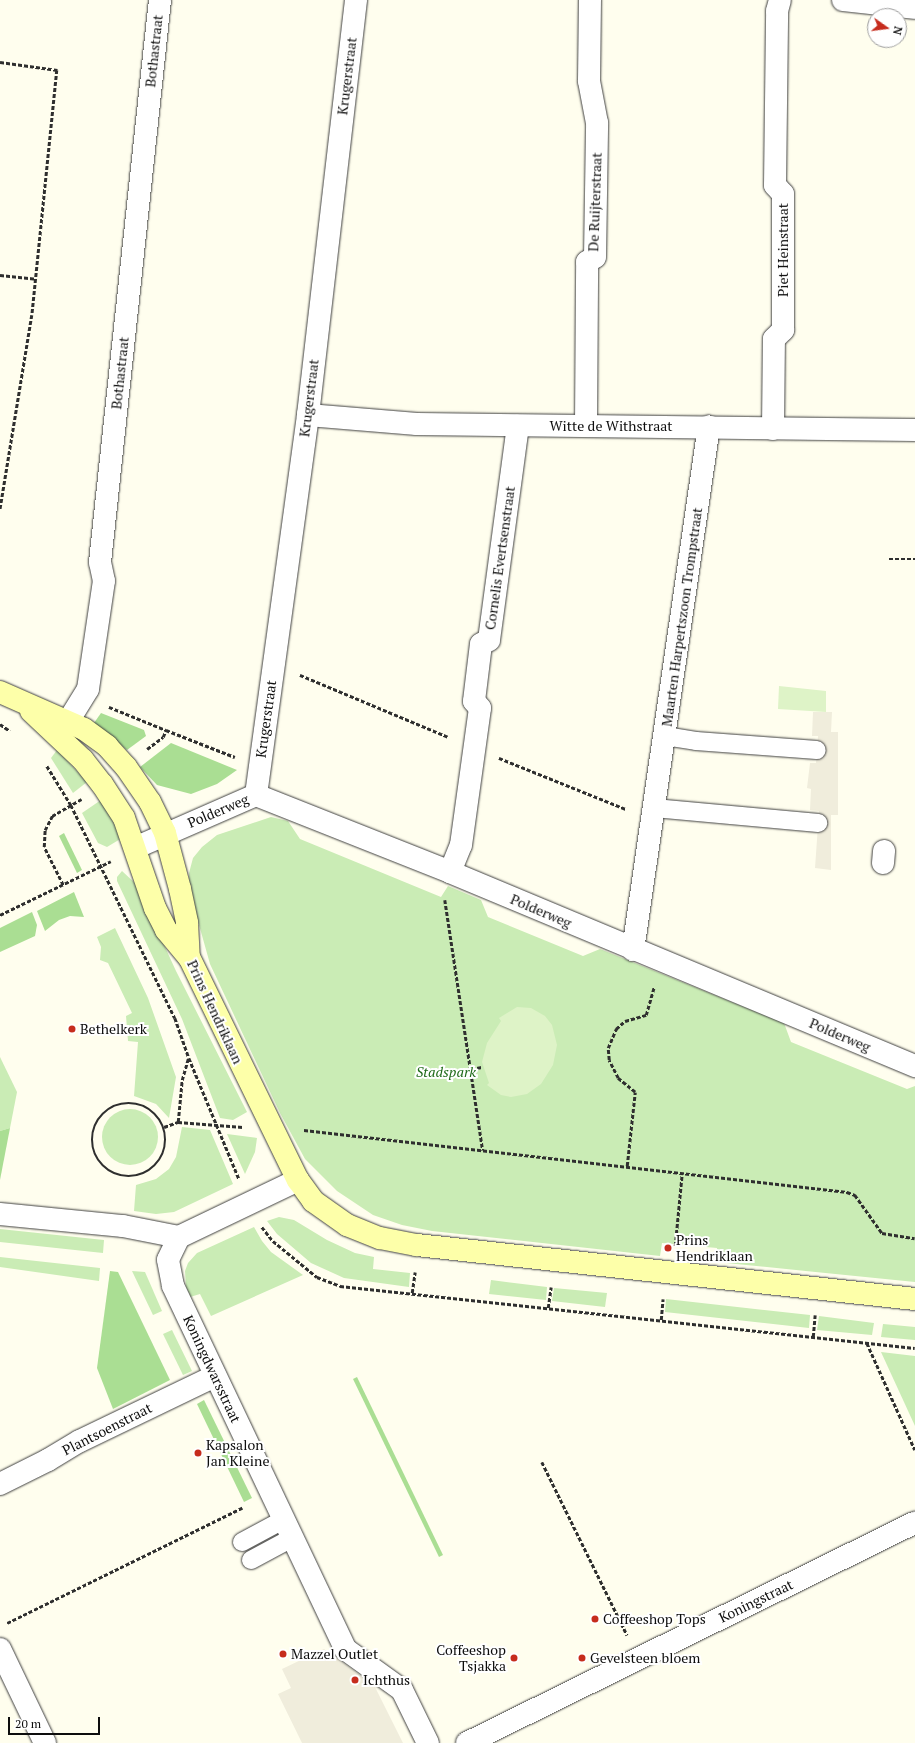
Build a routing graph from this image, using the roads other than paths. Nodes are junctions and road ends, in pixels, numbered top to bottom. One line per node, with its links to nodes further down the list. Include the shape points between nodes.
1 (160, 0): 14 (street, Bothastraat, via 100,562 104,580 88,689)
2 (356, 0): 7 (street, Krugerstraat)
3 (590, 0): 8 (street, De Ruijterstraat, via 590,81 597,123 594,257 587,262)
4 (780, 0): 11 (street, Piet Heinstraat, via 777,11 776,185 783,194 783,330 774,339)
5 (843, 0): 6 (street)
6 (915, 8)
7 (308, 415): 9 (street, Witte de Withstraat, via 417,424); 17 (street, Krugerstraat)
8 (586, 425): 9 (street, Witte de Withstraat); 10 (street, Witte de Withstraat)
9 (518, 426): 22 (street, Cornelis Evertsenstraat, via 489,640 481,644 474,701 480,708 461,845)
10 (709, 426): 11 (street, Witte de Withstraat); 15 (street, Maarten Harpertszoon Trompstraat)
11 (773, 428): 12 (street, Witte de Withstraat)
12 (915, 430)
13 (0, 692): 14 (main road)
14 (64, 729): 20 (main road, via 107,746 126,767 150,802); 21 (main road, via 124,818)
15 (665, 736): 16 (lane); 18 (street, Maarten Harpertszoon Trompstraat)
16 (817, 750)
17 (256, 795): 20 (street, Polderweg); 22 (street, Polderweg)
18 (654, 808): 19 (lane); 23 (street, Maarten Harpertszoon Trompstraat)
19 (818, 823)
20 (165, 833): 21 (street, Polderweg); 24 (main road, Prins Hendriklaan, via 187,923)
21 (136, 847): 24 (main road, via 153,901 166,930)
22 (450, 872): 23 (street, Polderweg)
23 (633, 950): 25 (street, Polderweg)
24 (189, 957): 26 (main road, Prins Hendriklaan)
25 (915, 1066)
26 (298, 1180): 28 (street); 29 (main road, Prins Hendriklaan, via 324,1210 347,1225 380,1238 417,1245)
27 (0, 1214): 28 (street, via 123,1226)
28 (179, 1237): 30 (street, Koningdwarsstraat, via 168,1260 173,1286)
29 (915, 1299)
30 (215, 1376): 31 (street, Plantsoenstraat, via 80,1441); 33 (street, Koningdwarsstraat)
31 (0, 1484)
32 (915, 1523): 39 (street, Koningstraat)
33 (288, 1529): 34 (lane); 35 (lane); 38 (street, Koningdwarsstraat, via 345,1649 402,1690)
34 (242, 1542)
35 (251, 1560)
36 (0, 1649): 37 (street)
37 (44, 1743)
38 (428, 1743)
39 (467, 1743)

